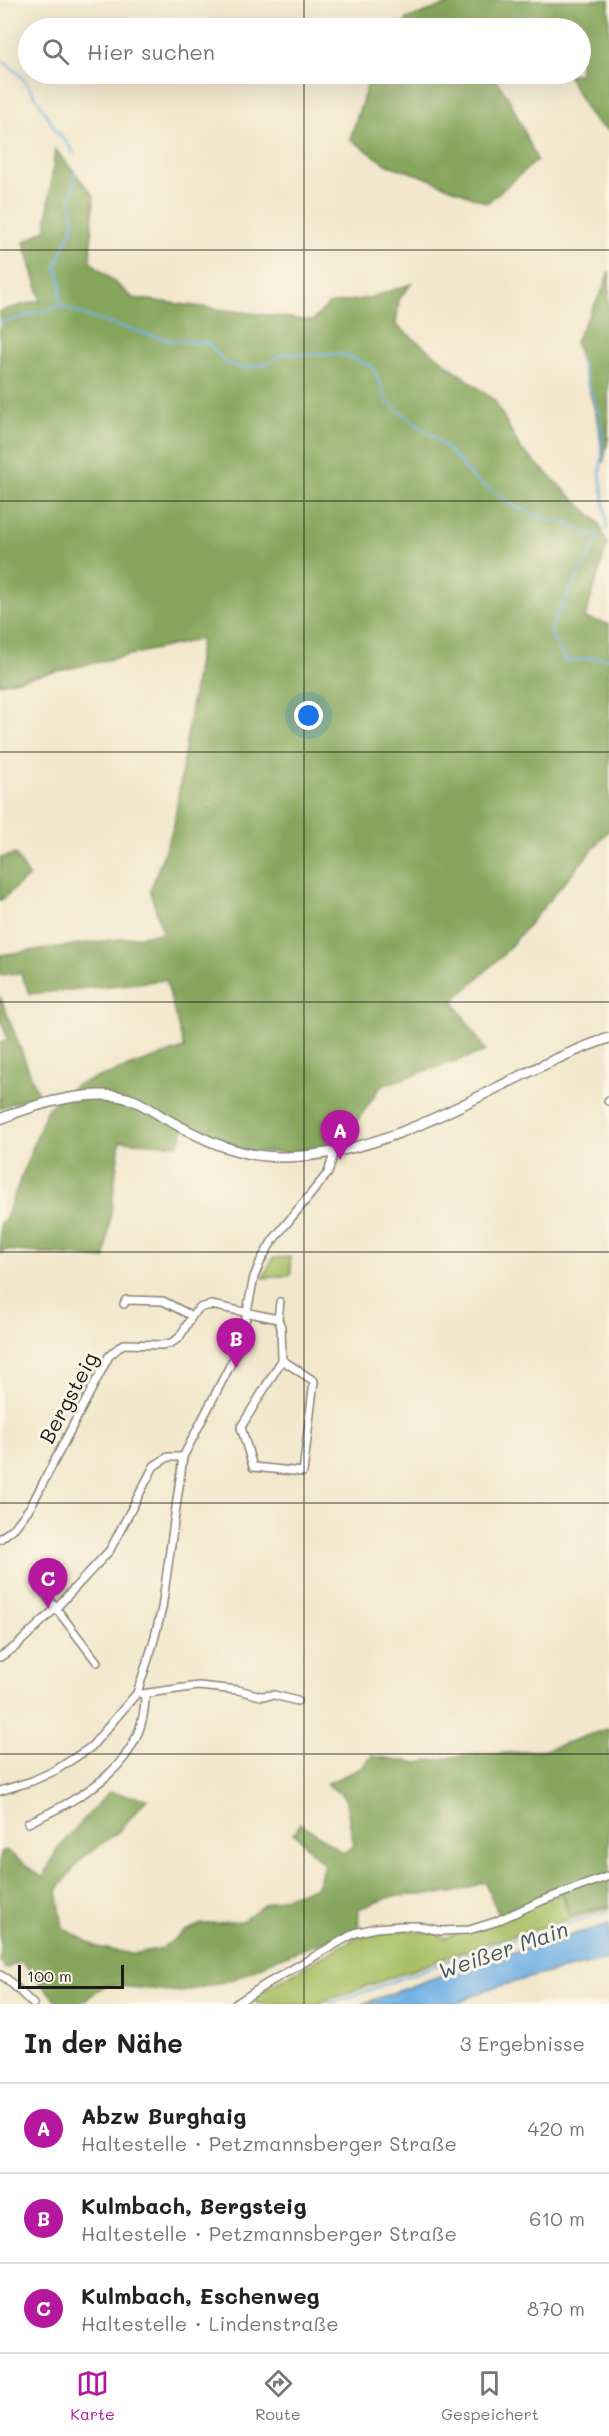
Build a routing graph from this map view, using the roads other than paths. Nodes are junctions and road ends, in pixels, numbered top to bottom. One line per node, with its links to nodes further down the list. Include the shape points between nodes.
1 (609, 1038): 3 (street, via 391,1137)
2 (0, 1119): 3 (street, via 23,1109 77,1097 111,1095 133,1100 209,1142 245,1155)
3 (334, 1153): 6 (street, via 328,1173 261,1260)
4 (280, 1302): 8 (street)
5 (124, 1304): 7 (street, via 126,1300 163,1301)
6 (248, 1314): 7 (street, via 211,1305 199,1308); 8 (street); 10 (street, via 240,1346)
7 (192, 1316): 11 (street, Bergsteig, via 179,1338 171,1343 123,1344 109,1356 42,1487 15,1527)
8 (278, 1319): 9 (street)
9 (282, 1360): 9 (street, via 241,1427 253,1467 303,1472 314,1380)
10 (183, 1457): 13 (street, via 168,1457 154,1466 110,1550); 16 (street, via 162,1608)
11 (0, 1539)
12 (36, 1582): 13 (street)
13 (56, 1608): 14 (street); 15 (street)
14 (0, 1657)
15 (97, 1662)
16 (137, 1693): 17 (street); 19 (street, via 92,1747 56,1770)
17 (145, 1694): 18 (street, via 198,1686); 20 (street, via 141,1730 106,1778 66,1806)
18 (297, 1701)
19 (0, 1791)
20 (28, 1823)
21 (609, 1876): 24 (street, via 476,1928 441,1931 402,1926 355,1934)
22 (0, 1976): 23 (street)
23 (33, 2004)
24 (236, 2004)

